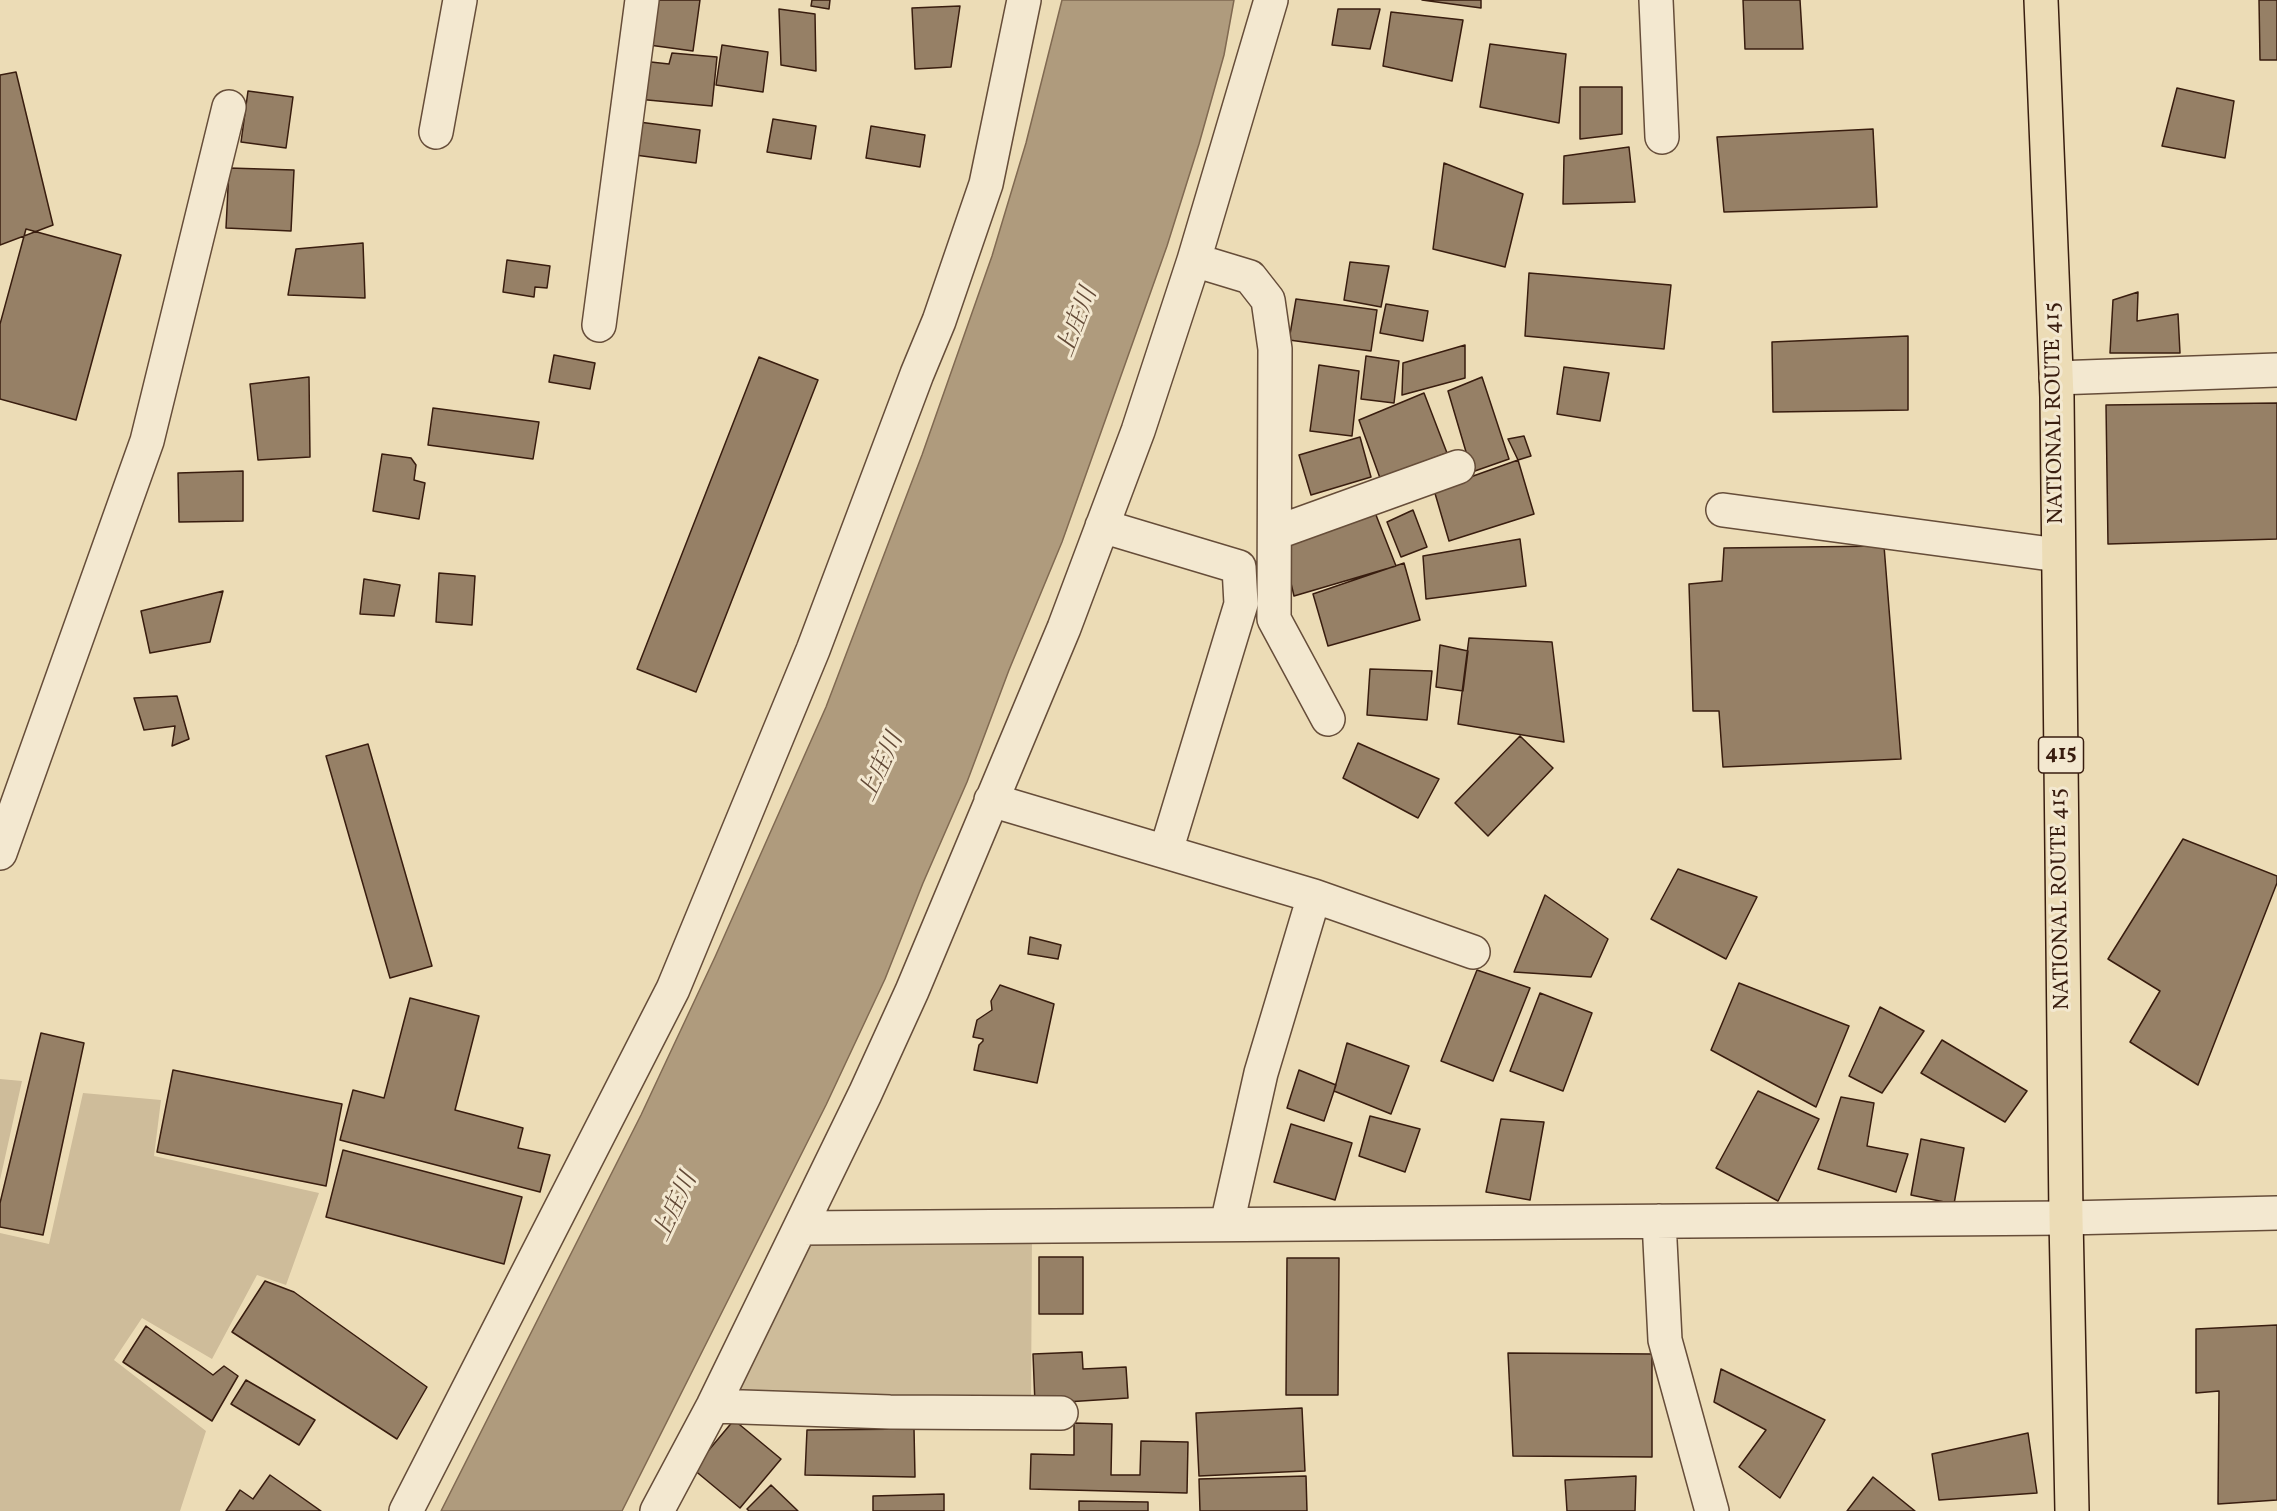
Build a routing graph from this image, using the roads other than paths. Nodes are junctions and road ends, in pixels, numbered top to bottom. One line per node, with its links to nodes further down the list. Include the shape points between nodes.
1 (460, 0): 8 (street)
2 (642, 0): 11 (street)
3 (1024, 0): 32 (street, via 986,184 939,321 813,650 673,989)
4 (1271, 0): 10 (street)
5 (1656, 0): 9 (street)
6 (2041, 0): 13 (highway, NATIONAL ROUTE 415 / 415)
7 (229, 107): 22 (street, via 147,441)
8 (436, 132)
9 (1662, 137)
10 (1194, 260): 16 (street, via 1138,431); 17 (street, via 1250,277 1268,300 1275,349)
11 (599, 326)
12 (2277, 370): 13 (street)
13 (2056, 378): 18 (highway, NATIONAL ROUTE 415 / 415)
14 (1458, 467): 17 (street)
15 (1723, 510): 18 (street)
16 (1102, 525): 20 (street, via 1064,628); 21 (street, via 1239,567 1241,604)
17 (1275, 533): 19 (street, via 1274,619)
18 (2058, 555): 26 (highway, NATIONAL ROUTE 415 / 415)
19 (1328, 719)
20 (991, 800): 21 (street); 29 (street, via 912,991)
21 (1166, 851): 23 (street)
22 (0, 853)
23 (1314, 896): 24 (street); 28 (street, via 1261,1073)
24 (1473, 952)
25 (2277, 1212): 26 (street)
26 (2066, 1218): 27 (street); 35 (highway, NATIONAL ROUTE 415 / 415)
27 (1659, 1221): 28 (street); 34 (street, via 1665,1340)
28 (1227, 1224): 29 (street)
29 (801, 1228): 30 (street)
30 (713, 1406): 31 (street); 33 (street)
31 (1061, 1413)
32 (406, 1511)
33 (657, 1511)
34 (1712, 1511)
35 (2072, 1511)

